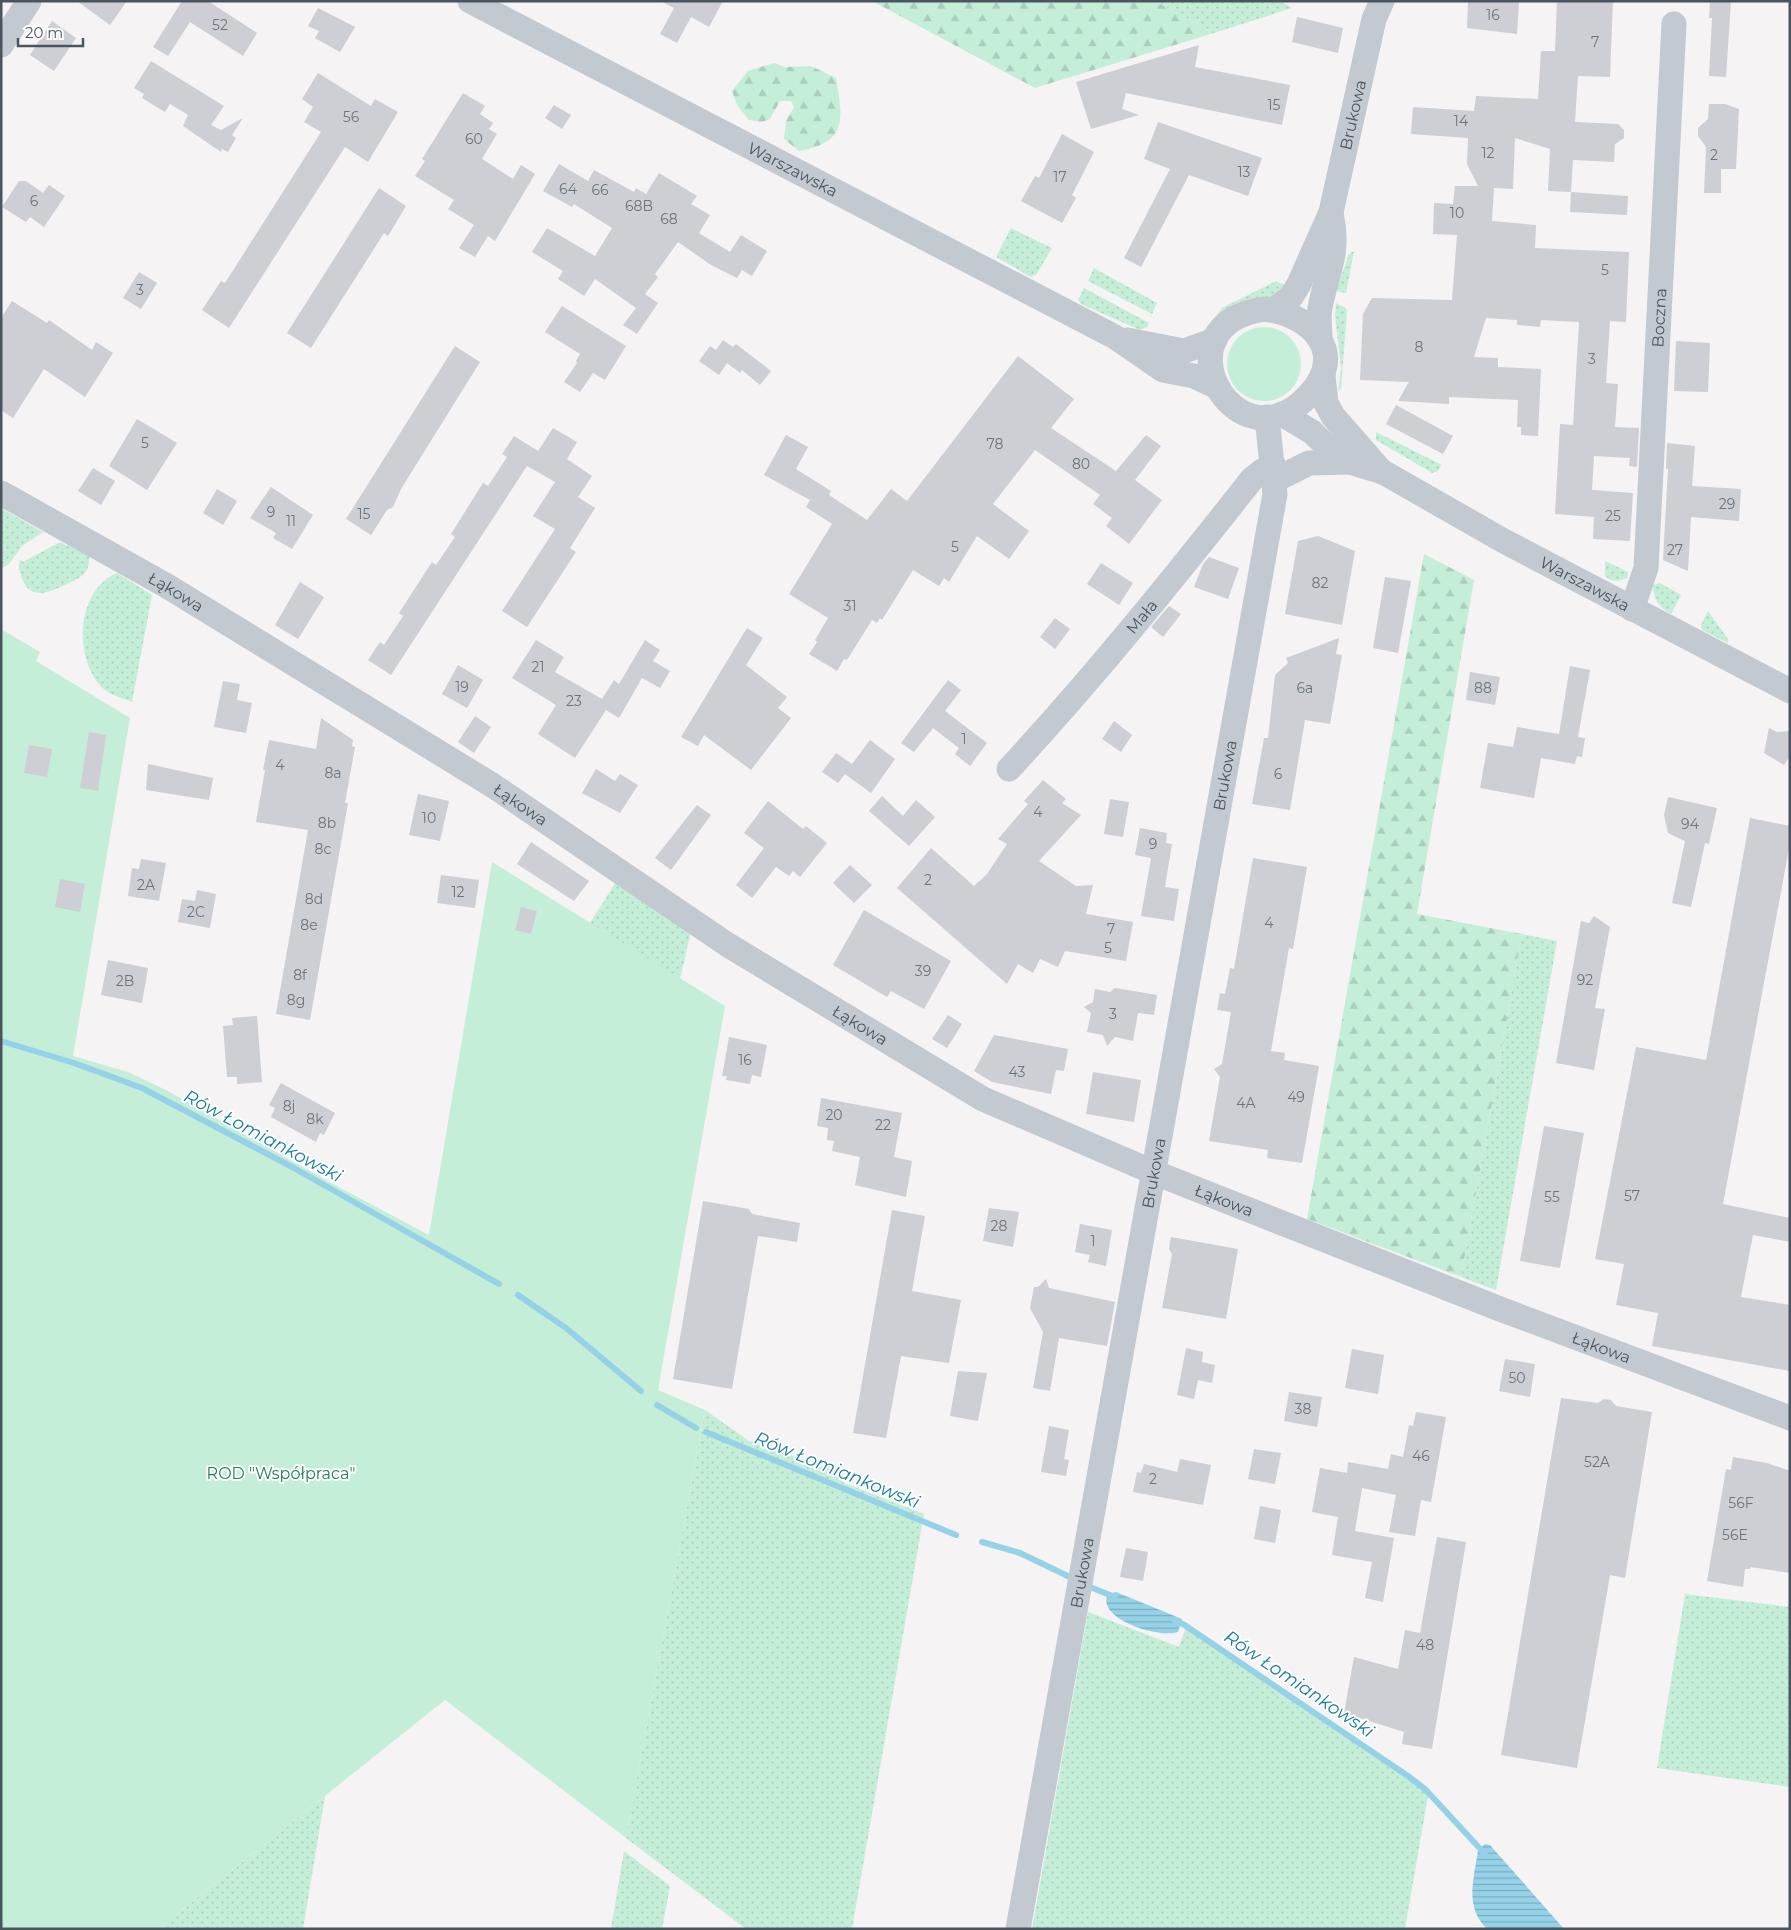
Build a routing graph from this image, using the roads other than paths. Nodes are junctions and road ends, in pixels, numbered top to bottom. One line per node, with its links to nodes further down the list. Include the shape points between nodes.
1 (29, 1): 5 (street)
2 (470, 1): 8 (street, Warszawska)
3 (1377, 7): 6 (street, Brukowa)
4 (1674, 24): 18 (street, Boczna, via 1646,568)
5 (1, 45)
6 (1331, 212): 7 (street, Brukowa, via 1299,284 1291,297); 9 (street, Brukowa, via 1335,239 1333,263 1319,310)
7 (1274, 310): 9 (street, via 1306,323); 10 (street, via 1252,311 1238,316)
8 (1115, 337): 10 (street, Warszawska, via 1184,351); 12 (street, Warszawska, via 1163,370 1194,376)
9 (1320, 339): 11 (street, via 1325,356)
10 (1215, 340): 12 (street, via 1210,370)
11 (1323, 376): 13 (street, via 1294,408); 15 (street, Warszawska, via 1326,403 1333,416)
12 (1215, 386): 13 (street, via 1225,400 1245,414)
13 (1275, 416): 14 (street, Warszawska, via 1312,432 1332,451); 16 (street, Brukowa)
14 (1350, 462): 15 (street, Warszawska); 16 (street, Warszawska, via 1309,463)
15 (1382, 472): 18 (street, Warszawska)
16 (1275, 473): 20 (street, Mała, via 1262,471 1252,479 1138,624); 21 (street, Brukowa, via 1275,494)
17 (1, 493): 21 (street, Łąkowa, via 167,586 492,785 728,945 983,1099)
18 (1632, 609): 19 (street, Warszawska)
19 (1790, 691)
20 (1009, 769)
21 (1153, 1172): 22 (street, Łąkowa, via 1500,1309); 23 (street, Brukowa)
22 (1790, 1418)
23 (1018, 1929)

